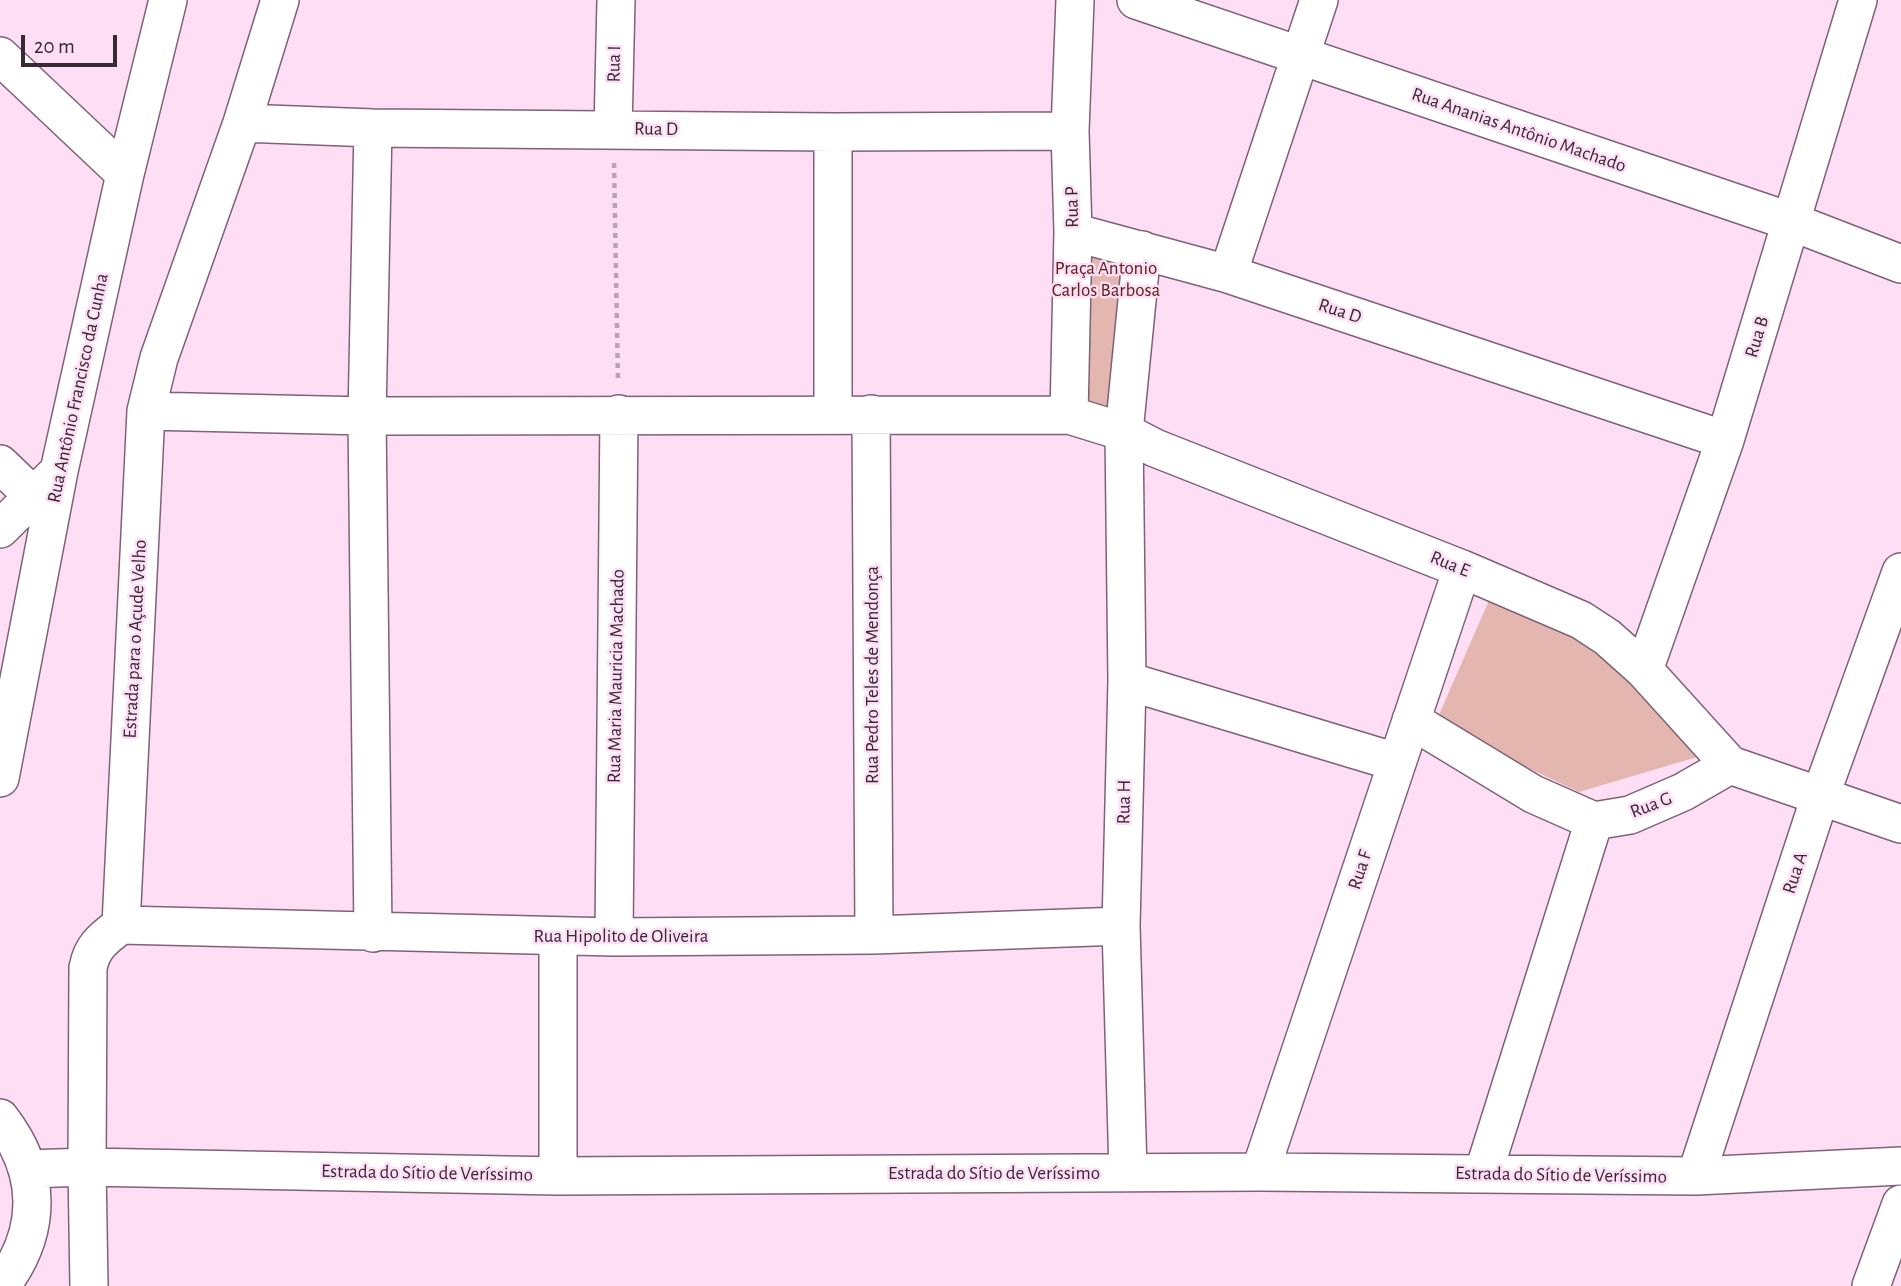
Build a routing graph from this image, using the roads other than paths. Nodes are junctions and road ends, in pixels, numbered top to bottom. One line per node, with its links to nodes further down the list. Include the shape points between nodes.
1 (168, 0): 15 (street, Rua Antônio Francisco da Cunha)
2 (281, 0): 10 (street, Estrada para o Açude Velho)
3 (616, 0): 12 (street, Rua I)
4 (1075, 0): 13 (street, Rua P)
5 (1136, 0): 8 (street, Rua Ananias Antônio Machado)
6 (1319, 0): 8 (street)
7 (1858, 0): 16 (street, Rua B)
8 (1301, 56): 16 (street, Rua Ananias Antônio Machado); 20 (street)
9 (0, 57): 15 (street)
10 (242, 123): 11 (street, Rua D); 21 (street, Estrada para o Açude Velho, via 159,358)
11 (373, 128): 12 (street, Rua D); 26 (street)
12 (613, 128): 14 (street, Rua D)
13 (1070, 131): 14 (street, Rua D); 17 (street, Rua P)
14 (833, 132): 23 (street)
15 (125, 174): 30 (street, Rua Antônio Francisco da Cunha, via 59,471)
16 (1792, 222): 19 (street, Rua Ananias Antônio Machado); 28 (street, Rua B)
17 (1073, 232): 18 (street, Rua D); 25 (street, Rua P)
18 (1142, 250): 20 (street, Rua D); 27 (street, Rua H)
19 (1901, 264)
20 (1228, 274): 28 (street, Rua D)
21 (146, 411): 26 (street); 43 (street, Estrada para o Açude Velho)
22 (619, 414): 23 (street); 26 (street); 48 (street, Rua Maria Mauricia Machado)
23 (833, 414): 24 (street)
24 (871, 414): 25 (street); 46 (street, Rua Pedro Teles de Mendonça)
25 (1069, 415): 27 (street)
26 (367, 416): 45 (street)
27 (1124, 432): 32 (street, Rua E); 35 (street, Rua H)
28 (1725, 440): 34 (street, Rua B)
29 (0, 464): 30 (street)
30 (42, 505): 31 (street); 39 (street, Rua Antônio Francisco da Cunha)
31 (0, 529)
32 (1462, 569): 34 (street, Rua E, via 1581,620); 36 (street, Rua F)
33 (1901, 572): 40 (street, Rua A)
34 (1644, 670): 38 (street, Rua E)
35 (1127, 681): 37 (street); 44 (street, Rua H)
36 (1410, 720): 37 (street, Rua F); 41 (street, via 1533,794)
37 (1396, 762): 54 (street, Rua F)
38 (1730, 765): 40 (street); 41 (street, Rua G, via 1630,815)
39 (0, 778)
40 (1820, 797): 42 (street); 57 (street, Rua A)
41 (1594, 821): 55 (street)
42 (1901, 824)
43 (121, 925): 45 (street, Rua Hipolito de Oliveira); 51 (street, via 95,947 88,968)
44 (1121, 926): 46 (street, Rua Hipolito de Oliveira); 53 (street, Rua H)
45 (373, 933): 47 (street, Rua Hipolito de Oliveira)
46 (874, 935): 48 (street, Rua Hipolito de Oliveira)
47 (558, 937): 48 (street, Rua Hipolito de Oliveira); 56 (street)
48 (614, 937)
49 (0, 1118): 52 (street, via 16,1139)
50 (1901, 1166): 57 (street, Estrada do Sítio de Veríssimo)
51 (87, 1167): 52 (street, Estrada do Sítio de Veríssimo); 56 (street, Estrada do Sítio de Veríssimo); 60 (street)
52 (28, 1168): 59 (street, via 33,1210 24,1250)
53 (1128, 1172): 54 (street, Estrada do Sítio de Veríssimo); 56 (street, Estrada do Sítio de Veríssimo)
54 (1260, 1172): 55 (street, Estrada do Sítio de Veríssimo)
55 (1483, 1174): 57 (street, Estrada do Sítio de Veríssimo)
56 (558, 1176)
57 (1696, 1176)
58 (1901, 1204): 61 (street)
59 (1, 1286)
60 (89, 1286)
61 (1871, 1286)

